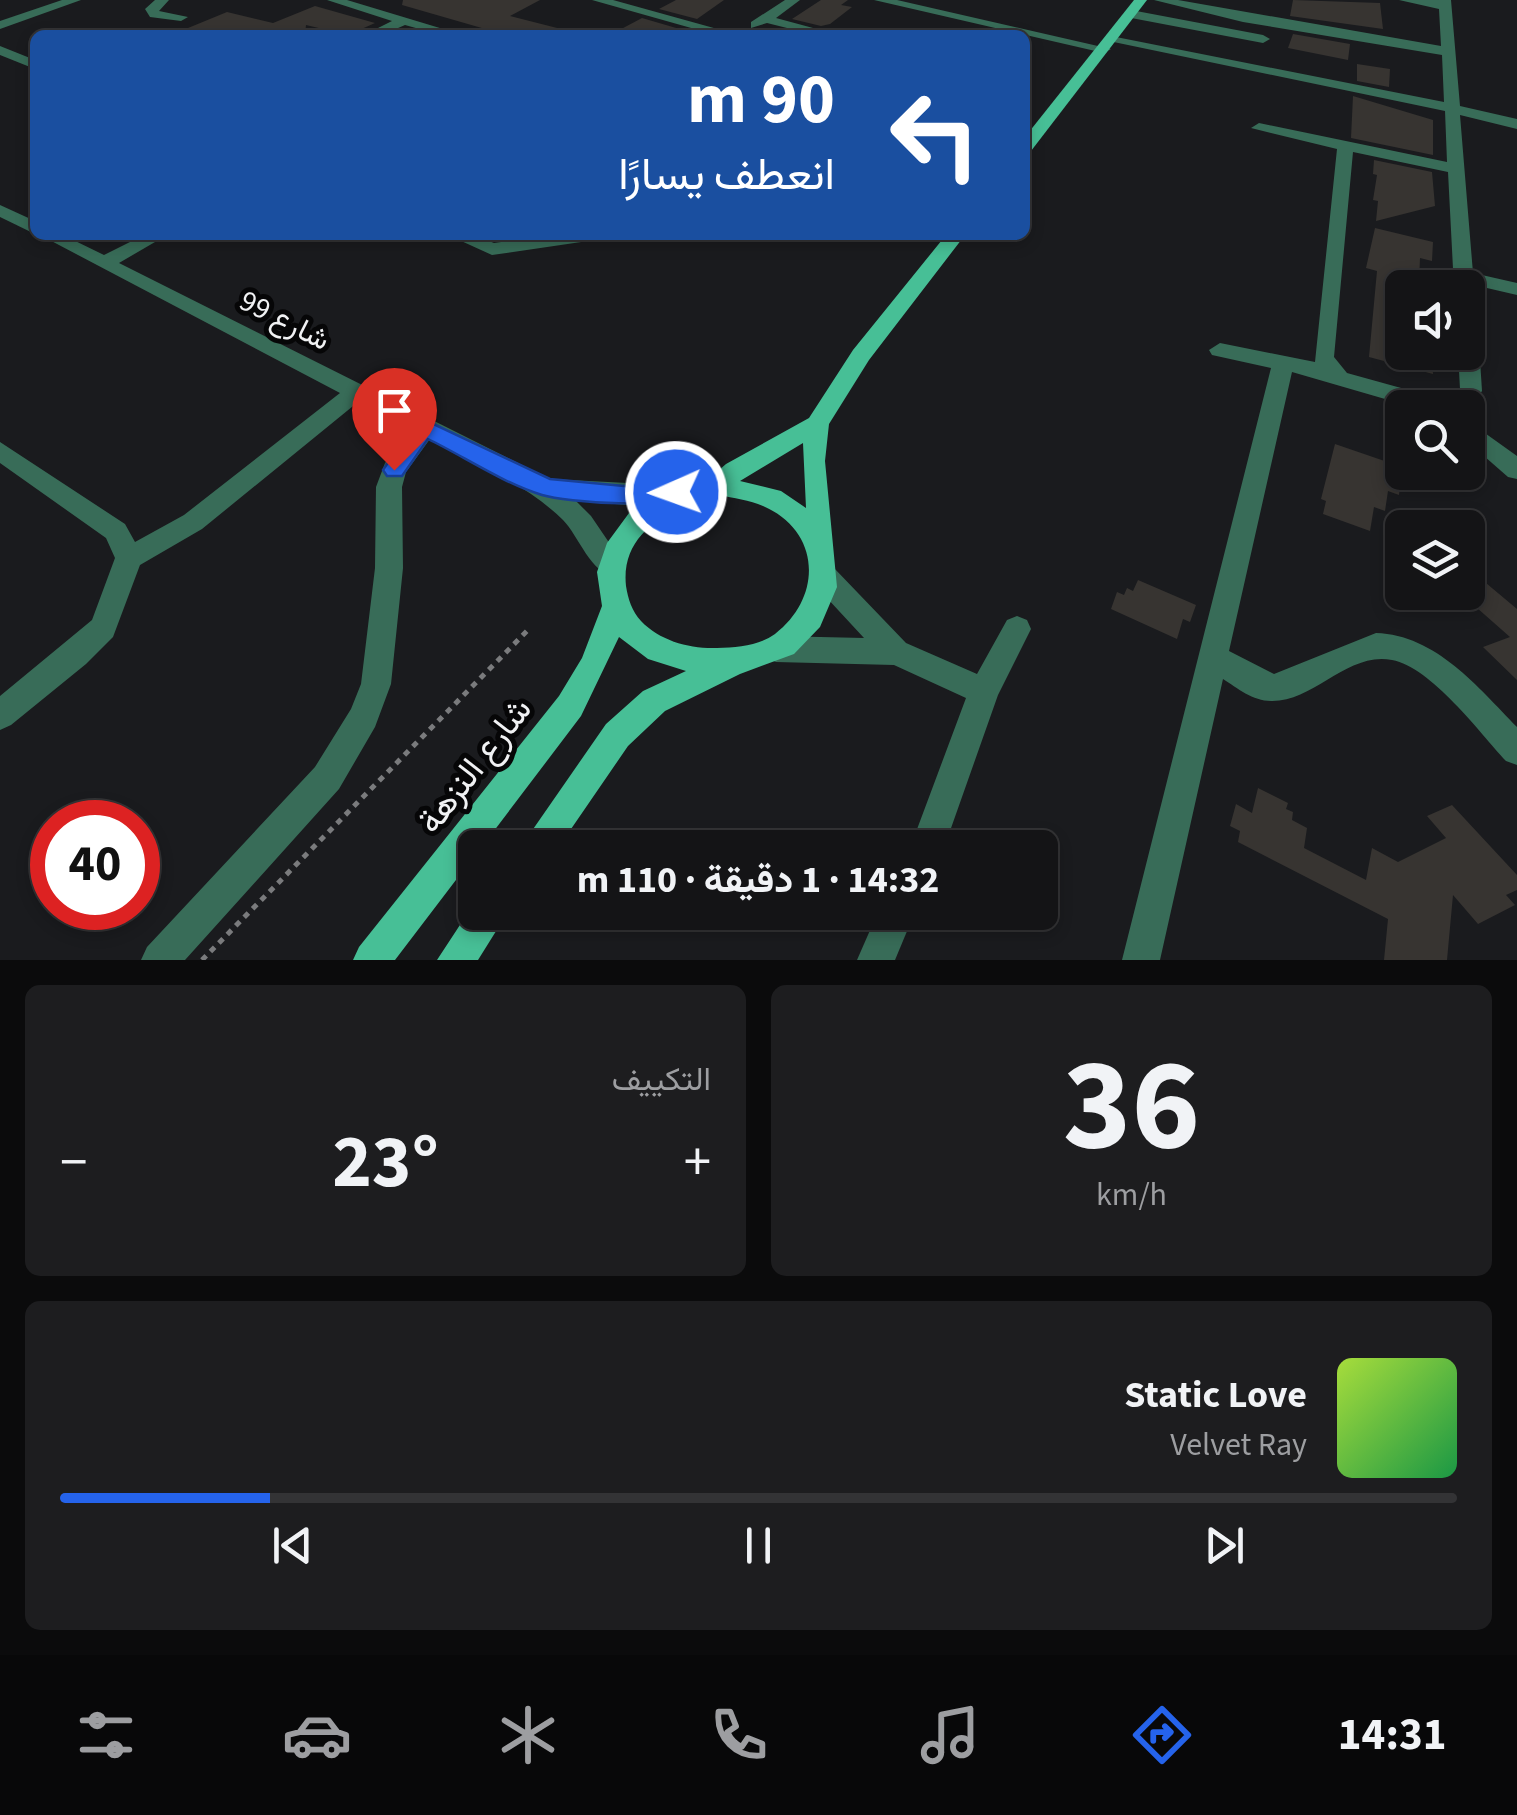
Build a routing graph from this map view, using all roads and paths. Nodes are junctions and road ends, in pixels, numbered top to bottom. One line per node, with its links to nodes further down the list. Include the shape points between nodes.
1 (76, 0): 19 (street)
2 (163, 0): 16 (street, via 152,9 156,14)
3 (333, 0): 18 (street)
4 (598, 0): 13 (street)
5 (656, 0): 13 (street)
6 (794, 0): 17 (street)
7 (880, 0): 14 (street)
8 (951, 0): 14 (street)
9 (1141, 0): 15 (main road)
10 (1160, 0): 30 (street)
11 (1405, 0): 12 (street)
12 (1446, 3): 30 (street)
13 (637, 11): 22 (street)
14 (936, 12): 25 (street)
15 (1130, 14): 27 (street); 28 (main road)
16 (181, 17)
17 (765, 19): 23 (street); 24 (street)
18 (404, 20): 20 (street); 21 (street)
19 (0, 25)
20 (382, 30)
21 (439, 30)
22 (712, 30)
23 (748, 30)
24 (811, 30)
25 (1029, 30)
26 (1030, 30): 28 (street)
27 (1268, 40)
28 (1107, 45): 32 (street); 35 (main road)
29 (0, 50): 31 (street)
30 (1450, 52): 32 (street)
31 (30, 62)
32 (1454, 108): 33 (street); 37 (street)
33 (1517, 124)
34 (1259, 128): 36 (street)
35 (1030, 142)
36 (1344, 147): 37 (street); 51 (street, via 1323,358)
37 (1459, 168): 46 (street)
38 (0, 210): 39 (street)
39 (30, 225)
40 (59, 240): 45 (street, شارع 99)
41 (148, 240): 45 (street)
42 (470, 240): 43 (street, via 492,249)
43 (554, 240)
44 (952, 240): 54 (main road)
45 (104, 263): 53 (street, شارع 99)
46 (1463, 270)
47 (1485, 285): 48 (street)
48 (1517, 289)
49 (1220, 350): 50 (street)
50 (1283, 364): 51 (street); 71 (street)
51 (1332, 373): 52 (street)
52 (1387, 390)
53 (354, 392): 55 (street, شارع 99); 63 (street, via 193,522)
54 (816, 424): 59 (main road); 62 (main road)
55 (425, 428): 60 (street, شارع 99); 80 (street, via 389,488 389,568 376,684 364,717 327,778)
56 (1485, 443): 58 (street)
57 (0, 451): 63 (street, via 116,531)
58 (1517, 470)
59 (719, 484): 61 (main road); 62 (main road, via 781,499)
60 (546, 488): 61 (street, شارع 99); 64 (street, شارع 99, via 582,523)
61 (676, 492): 64 (main road, via 632,522)
62 (822, 542): 65 (main road)
63 (129, 558): 74 (street, via 102,628)
64 (611, 566): 66 (main road)
65 (824, 576): 69 (main road, via 822,600 804,628); 70 (street)
66 (616, 606): 72 (main road, via 634,632 664,652 700,662); 82 (main road, شارع النزهة, via 570,706)
67 (1018, 629): 73 (street)
68 (527, 631): 81 (path)
69 (776, 649): 70 (street); 72 (main road)
70 (896, 652): 73 (street)
71 (1213, 658): 75 (street, via 1274,688 1376,646 1404,648 1427,661); 85 (street)
72 (740, 661): 76 (main road, via 654,701)
73 (984, 691): 77 (street)
74 (0, 716)
75 (1517, 750)
76 (550, 830)
77 (933, 830)
78 (477, 930): 83 (main road)
79 (890, 930): 84 (street)
80 (160, 960)
81 (202, 960)
82 (372, 960)
83 (456, 960)
84 (876, 960)
85 (1141, 960)

